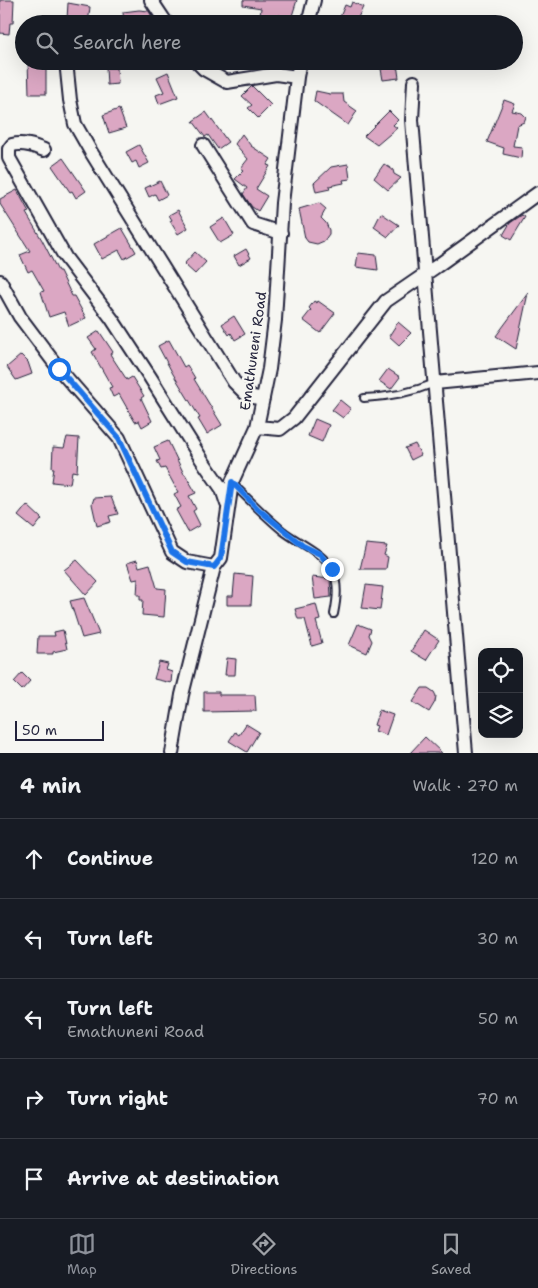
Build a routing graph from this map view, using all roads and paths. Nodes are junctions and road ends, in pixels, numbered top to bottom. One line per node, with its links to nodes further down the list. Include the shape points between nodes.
1 (151, 0): 3 (street)
2 (314, 0): 4 (street)
3 (161, 15)
4 (310, 15)
5 (67, 70): 19 (street, via 74,124 234,382 248,396)
6 (206, 70): 8 (street, via 227,82 276,74)
7 (298, 70): 8 (street, Emathuneni Road)
8 (297, 77): 13 (street, Emathuneni Road)
9 (414, 82): 14 (street, via 412,120)
10 (203, 144): 13 (street, via 253,224)
11 (44, 150): 22 (street, via 12,145 10,163 65,257 112,319 222,489)
12 (538, 193): 14 (street)
13 (281, 233): 19 (street, Emathuneni Road, via 275,320)
14 (424, 276): 17 (street); 20 (street, via 386,301 294,418 280,429)
15 (0, 281): 23 (street, via 20,318 119,438 172,552 187,562)
16 (538, 372): 17 (street)
17 (435, 383): 18 (lane, via 414,392); 26 (street)
18 (364, 398)
19 (263, 399): 20 (street, Emathuneni Road)
20 (257, 427): 21 (street, Emathuneni Road)
21 (232, 482): 22 (street, Emathuneni Road); 24 (lane, via 258,509 303,546 320,554 332,569 338,593)
22 (228, 507): 23 (street, Emathuneni Road, via 221,558)
23 (214, 567): 25 (street, Emathuneni Road, via 182,695)
24 (334, 614)
25 (172, 753)
26 (466, 753)

